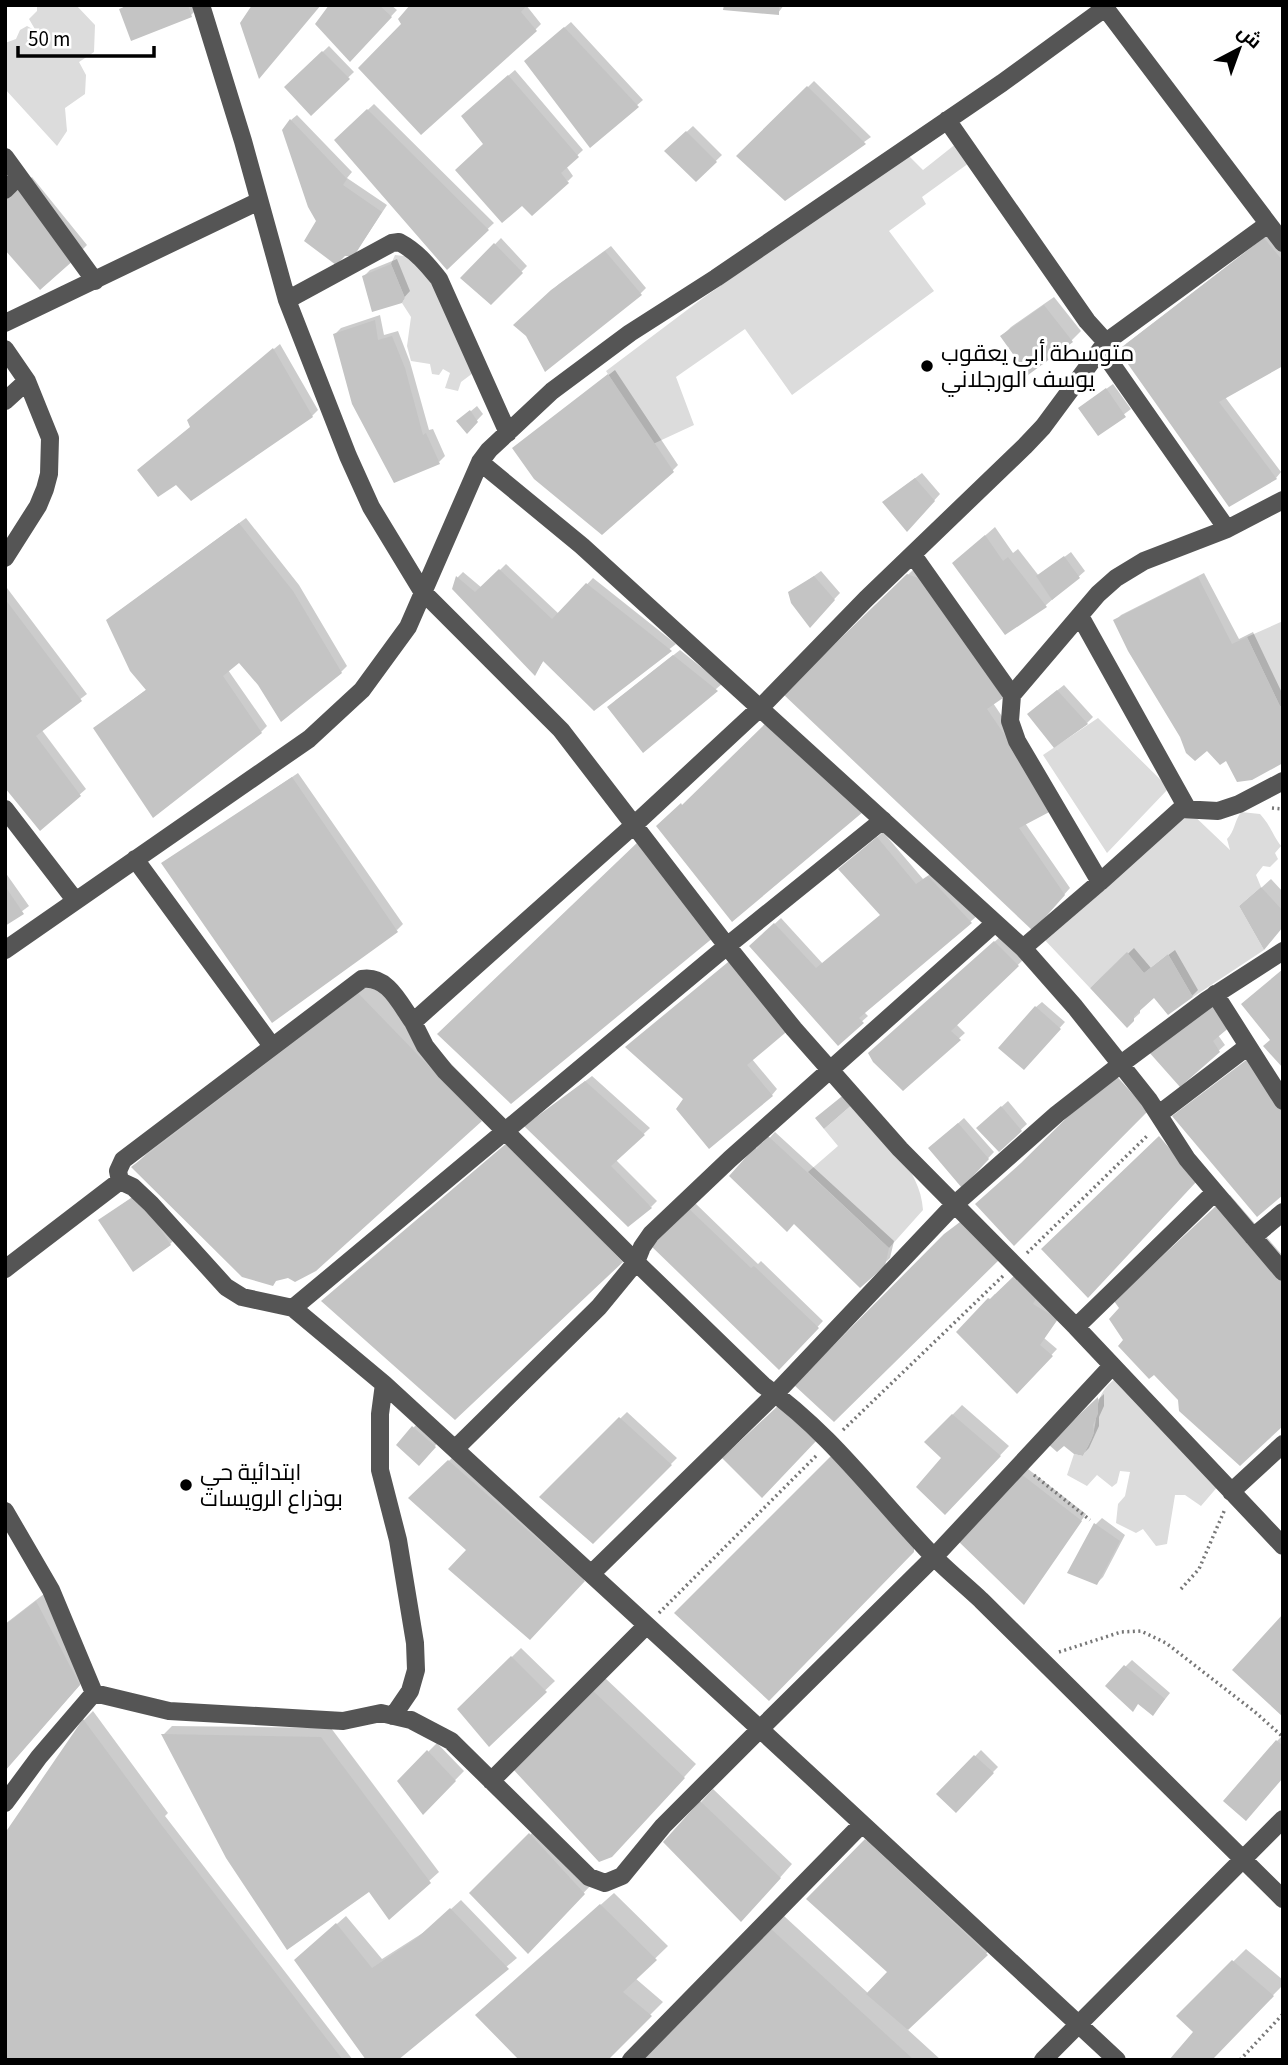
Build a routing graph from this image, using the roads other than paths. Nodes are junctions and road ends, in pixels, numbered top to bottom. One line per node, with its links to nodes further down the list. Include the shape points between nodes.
1 (201, 5): 7 (street)
2 (1104, 7): 3 (street); 8 (street)
3 (947, 120): 13 (street); 17 (street, via 631,333 552,391)
4 (5, 158): 5 (street)
5 (19, 176): 6 (street); 10 (street)
6 (5, 190)
7 (260, 201): 10 (street); 11 (street)
8 (1268, 224): 9 (street); 13 (street)
9 (1283, 243)
10 (95, 281): 12 (street)
11 (287, 300): 17 (street, via 392,243 411,248 439,279); 23 (street, via 371,507)
12 (5, 323)
13 (1104, 346): 20 (street); 21 (street, via 1043,427)
14 (5, 349): 15 (street)
15 (27, 381): 16 (street); 22 (street, via 50,438 49,474 38,506)
16 (5, 401)
17 (508, 433): 18 (street)
18 (480, 462): 23 (street); 26 (street, via 583,546)
19 (1282, 501): 20 (street)
20 (1227, 529): 24 (street, via 1144,561 1116,578)
21 (913, 555): 25 (street); 26 (street)
22 (5, 558)
23 (422, 591): 31 (street, via 561,730); 32 (street, via 408,627 353,698 294,750)
24 (1080, 616): 25 (street); 28 (street)
25 (1012, 695): 33 (street, via 1010,721 1017,741)
26 (761, 707): 30 (street); 31 (street)
27 (1283, 781): 28 (street, via 1217,811)
28 (1187, 808): 33 (street)
29 (5, 809): 34 (street)
30 (883, 820): 35 (street); 36 (street)
31 (634, 825): 36 (street); 41 (street)
32 (135, 859): 34 (street); 42 (street)
33 (1100, 882): 37 (street)
34 (75, 900): 38 (street)
35 (995, 923): 37 (street); 45 (street)
36 (727, 946): 45 (street); 48 (street)
37 (1023, 948): 44 (street)
38 (5, 950)
39 (1283, 951): 40 (street)
40 (1215, 994): 43 (street); 44 (street)
41 (413, 1022): 42 (street, via 384,984 362,979); 48 (street, via 428,1050)
42 (272, 1045): 49 (street, via 123,1160)
43 (1247, 1048): 46 (street); 47 (street)
44 (1121, 1064): 47 (street); 51 (street)
45 (830, 1070): 51 (street); 54 (street, via 651,1234)
46 (1283, 1101)
47 (1161, 1117): 50 (street)
48 (505, 1132): 54 (street); 57 (street)
49 (120, 1181): 55 (street); 57 (street, via 151,1204 226,1287 242,1297)
50 (1214, 1193): 53 (street); 58 (street)
51 (954, 1205): 58 (street); 61 (street)
52 (1283, 1212): 53 (street)
53 (1253, 1237): 56 (street)
54 (636, 1262): 61 (street); 63 (street, via 599,1307)
55 (5, 1269)
56 (1283, 1272)
57 (293, 1308): 60 (street)
58 (1076, 1327): 59 (street)
59 (1111, 1367): 64 (street); 67 (street)
60 (384, 1384): 63 (street); 71 (street, via 380,1471 398,1540 416,1670 410,1691)
61 (775, 1394): 67 (street, via 830,1442); 68 (street)
62 (1283, 1444): 64 (street)
63 (456, 1448): 68 (street)
64 (1231, 1492): 66 (street)
65 (5, 1511): 70 (street, via 51,1590)
66 (1283, 1546)
67 (934, 1557): 72 (street); 77 (street)
68 (591, 1574): 69 (street)
69 (646, 1626): 72 (street); 73 (street)
70 (94, 1693): 71 (street, via 169,1711 343,1721 381,1713); 74 (street)
71 (393, 1716): 73 (street, via 411,1720 450,1741)
72 (760, 1729): 73 (street, via 663,1826 622,1876 606,1883 589,1877); 76 (street)
73 (491, 1780)
74 (5, 1803)
75 (1283, 1819): 77 (street)
76 (862, 1824): 79 (street); 80 (street)
77 (1241, 1859): 78 (street); 79 (street)
78 (1283, 1899)
79 (1080, 2023): 81 (street); 82 (street)
80 (631, 2060)
81 (1043, 2060)
82 (1117, 2060)

